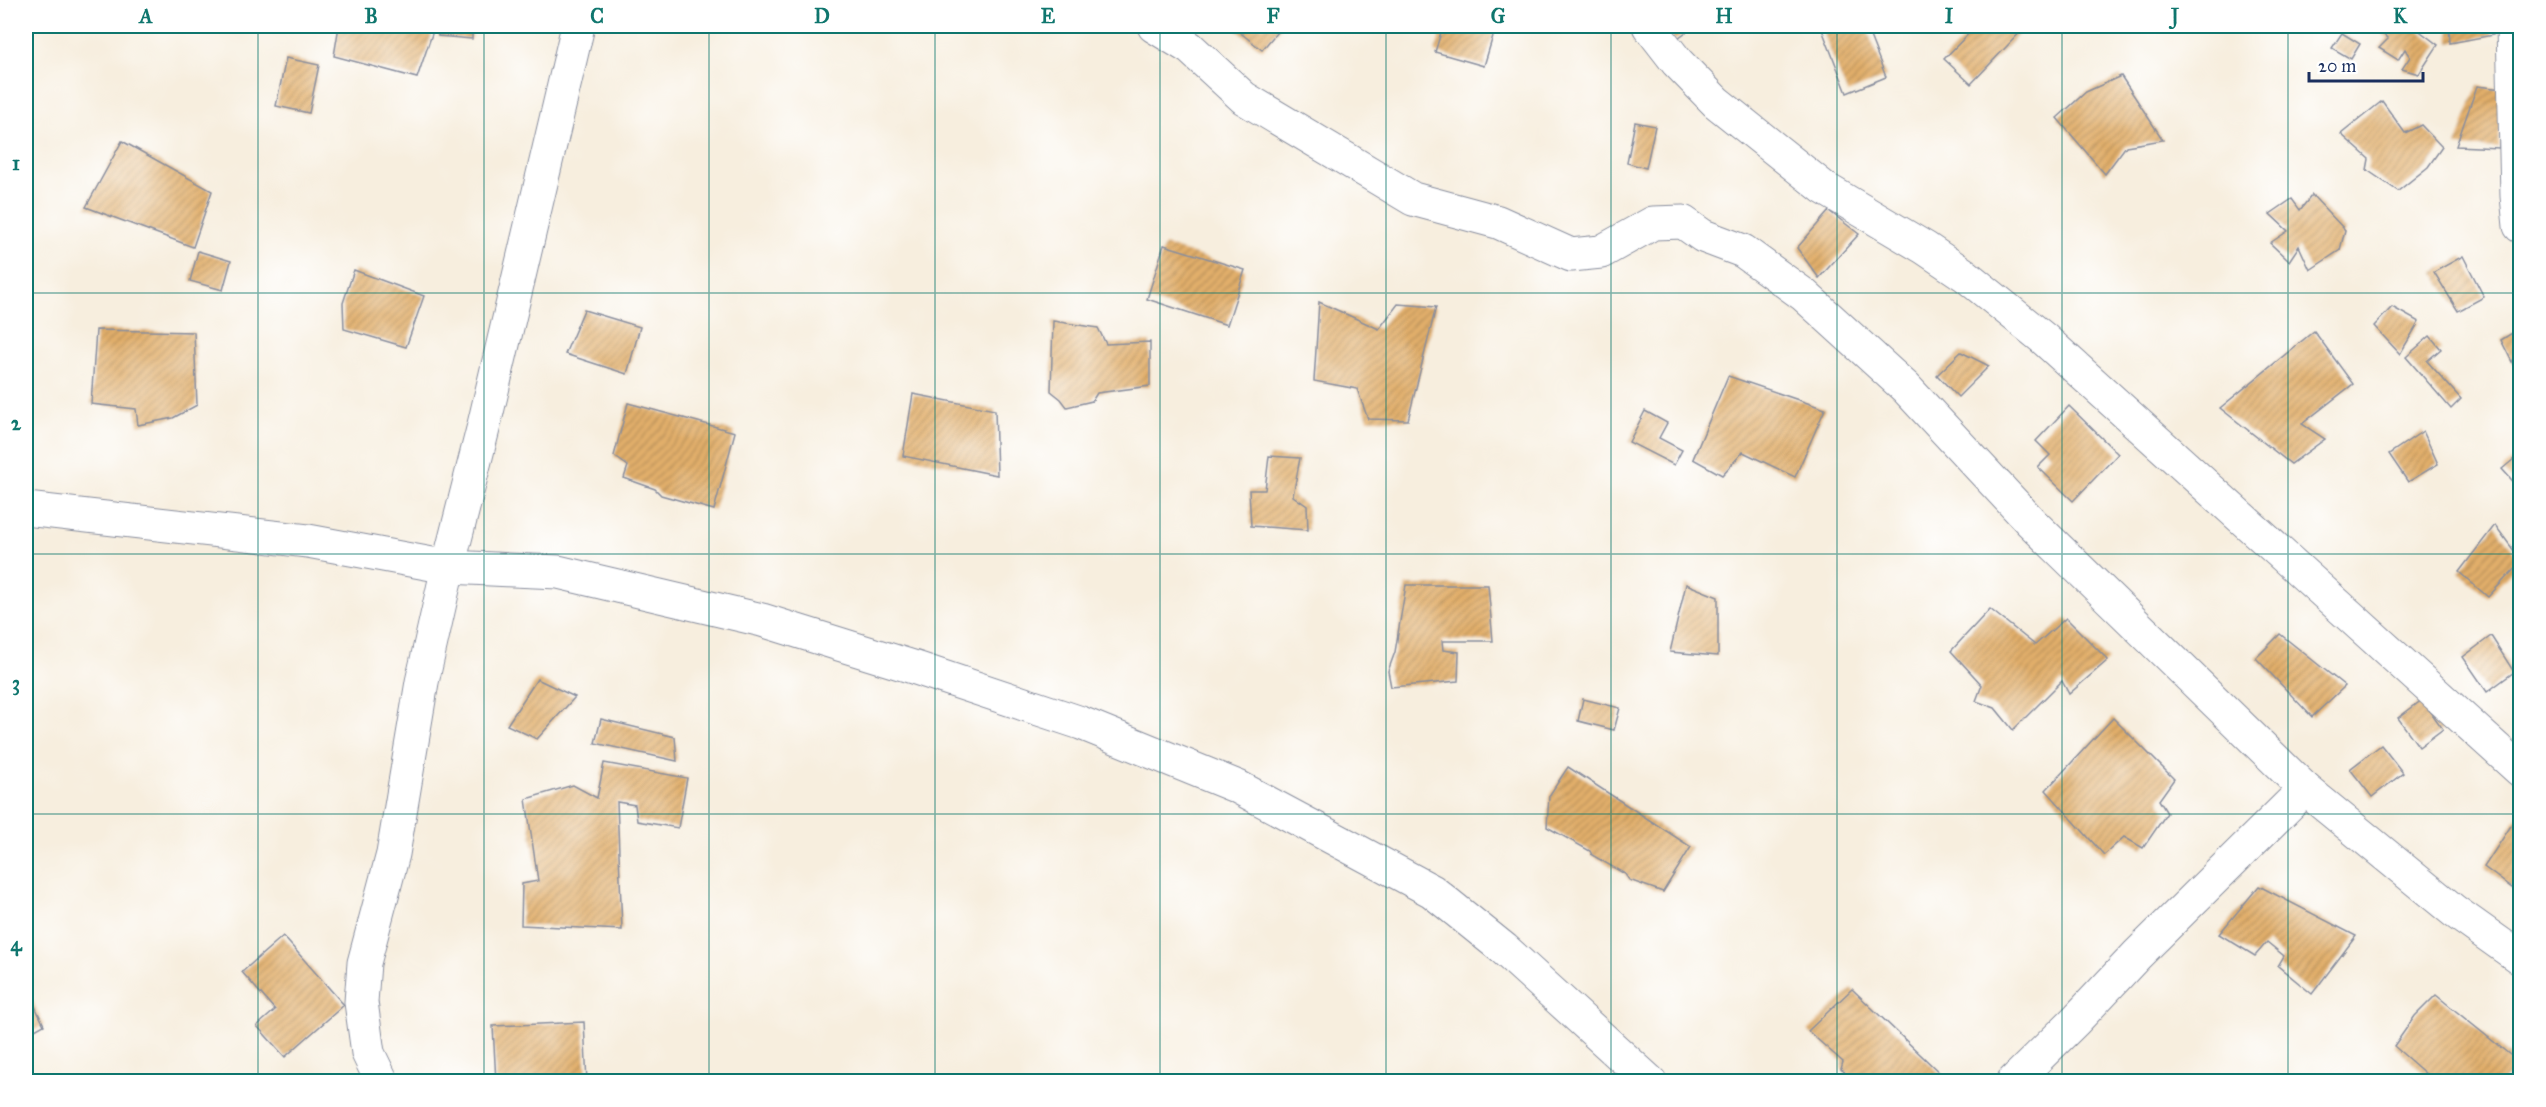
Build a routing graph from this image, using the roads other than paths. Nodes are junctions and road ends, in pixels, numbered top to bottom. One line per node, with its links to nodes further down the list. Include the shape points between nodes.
1 (578, 26): 7 (street)
2 (1154, 26): 9 (street, via 1190,48 1244,98 1413,199 1498,222 1571,255 1601,252 1653,223 1663,222 1683,222 1703,236 1743,251 1804,295 1906,388 2031,522)
3 (1649, 26): 8 (street, via 1677,62 1725,110 1824,188 1965,275 2043,338)
4 (2513, 26): 5 (street)
5 (2520, 226)
6 (26, 509): 7 (street, via 308,541)
7 (448, 567): 11 (street, via 422,682 393,854 364,963 361,1002 368,1053); 12 (street, via 558,572 762,620 1081,723 1238,787 1432,891 1504,949)
8 (2520, 770)
9 (2305, 789): 10 (street, via 2454,911); 13 (street)
10 (2520, 958)
11 (382, 1082)
12 (1650, 1082)
13 (2013, 1082)

